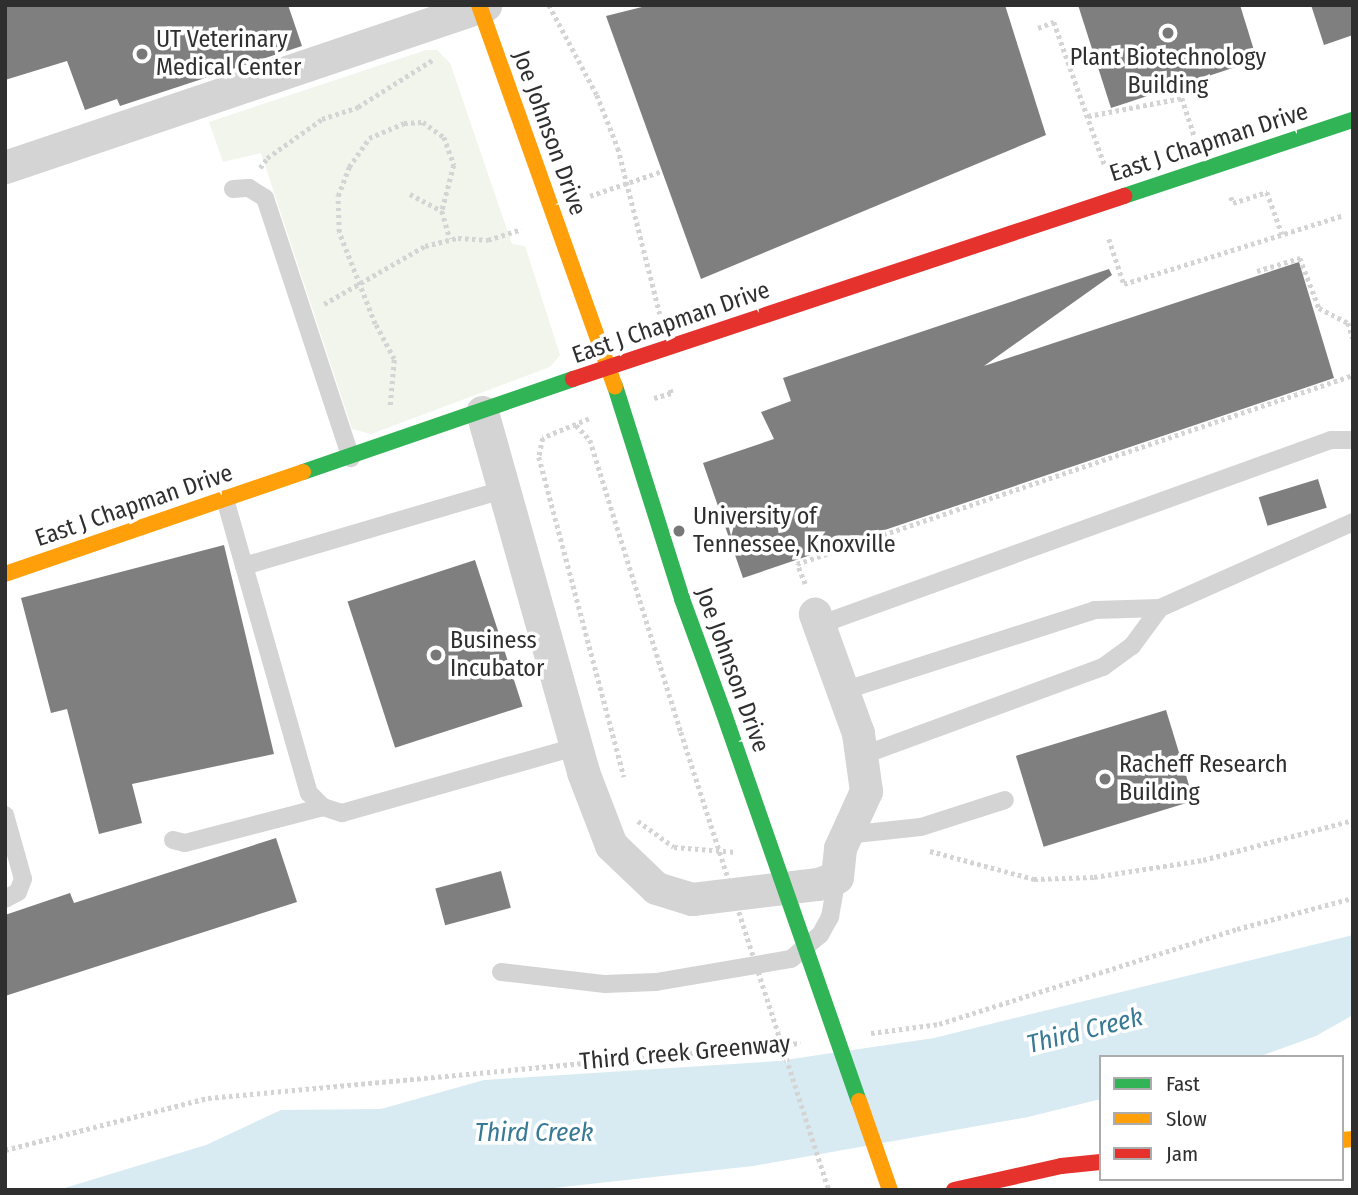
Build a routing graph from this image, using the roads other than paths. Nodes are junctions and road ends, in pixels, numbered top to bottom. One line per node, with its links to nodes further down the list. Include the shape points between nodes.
1 (481, 6): 3 (street); 5 (street, Joe Johnson Drive)
2 (1353, 120): 5 (street, East J Chapman Drive)
3 (5, 167)
4 (241, 189): 8 (lane, via 265,198)
5 (608, 367): 6 (street, East J Chapman Drive); 28 (street, Joe Johnson Drive, bridge, via 682,599)
6 (482, 412): 8 (street, East J Chapman Drive); 9 (street)
7 (1353, 440): 15 (lane, via 1331,440)
8 (351, 458): 10 (street, East J Chapman Drive)
9 (503, 489): 12 (lane); 17 (street)
10 (225, 499): 12 (lane); 13 (street, East J Chapman Drive)
11 (1353, 522): 14 (lane)
12 (244, 566): 20 (lane, via 309,793)
13 (5, 574)
14 (1160, 608): 16 (lane, via 1095,610); 18 (lane, via 1132,646 1102,667)
15 (817, 620): 16 (street)
16 (843, 691): 18 (street)
17 (576, 747): 20 (lane, via 342,813); 24 (street, via 611,845 656,888 692,899 818,884)
18 (861, 756): 22 (street, via 866,791)
19 (1005, 800): 22 (lane, via 921,827)
20 (323, 807): 23 (lane, via 185,843)
21 (5, 815): 25 (lane, via 23,880 18,892)
22 (846, 835): 24 (street)
23 (173, 840)
24 (837, 877): 26 (lane, via 830,916 820,935 792,959 656,982 605,984)
25 (5, 900)
26 (501, 972)
27 (1099, 1162): 29 (street)
28 (890, 1190)
29 (954, 1190)

